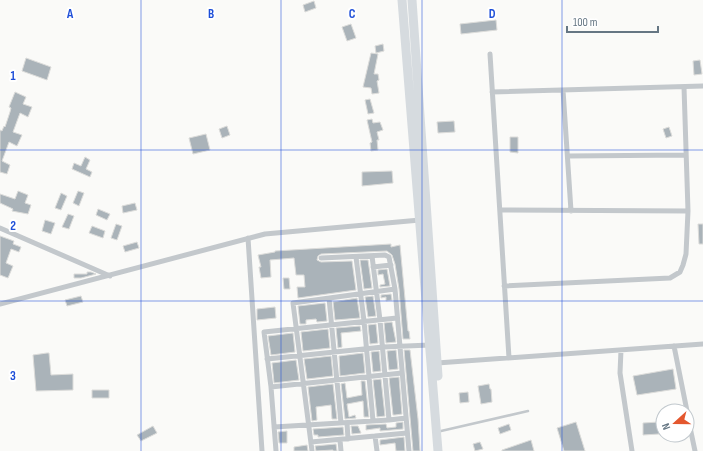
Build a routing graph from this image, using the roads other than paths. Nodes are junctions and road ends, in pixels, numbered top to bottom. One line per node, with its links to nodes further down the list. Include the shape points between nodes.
1 (402, 0): 13 (highway)
2 (412, 0): 44 (highway)
3 (490, 54): 7 (street)
4 (703, 86): 5 (street)
5 (684, 87): 6 (street); 8 (street)
6 (563, 90): 7 (street); 9 (street)
7 (492, 92): 10 (street)
8 (686, 155): 9 (street); 12 (street)
9 (568, 156): 11 (street)
10 (500, 210): 11 (street); 22 (street)
11 (571, 211): 12 (street)
12 (688, 211): 22 (street, via 684,265 680,272 670,278)
13 (420, 220): 15 (street, via 264,234); 34 (highway)
14 (0, 228): 21 (street)
15 (248, 238): 21 (street); 65 (street)
16 (372, 256): 17 (street); 19 (street, via 387,256); 20 (street)
17 (356, 257): 18 (street); 25 (street)
18 (321, 258)
19 (391, 265): 20 (street); 23 (street)
20 (373, 267): 24 (street)
21 (110, 276): 27 (street)
22 (504, 286): 42 (street)
23 (395, 290): 24 (street); 28 (street)
24 (376, 292): 25 (street); 29 (street)
25 (361, 294): 26 (street); 30 (street)
26 (329, 298): 31 (street); 32 (street, via 294,303)
27 (0, 304)
28 (398, 318): 29 (street); 35 (street)
29 (380, 320): 30 (street); 37 (street)
30 (364, 321): 31 (street); 38 (street)
31 (332, 325): 32 (street); 40 (street)
32 (296, 328): 41 (street); 43 (street, via 264,332)
33 (703, 344): 36 (street)
34 (430, 345): 35 (street); 71 (highway)
35 (399, 346): 37 (street); 45 (street)
36 (674, 346): 39 (street); 51 (street)
37 (383, 347): 38 (street); 46 (street)
38 (366, 348): 40 (street); 47 (street)
39 (621, 350): 42 (street); 73 (street, via 620,373)
40 (334, 352): 41 (street); 48 (street)
41 (300, 355): 43 (street); 49 (street)
42 (509, 358): 44 (street)
43 (267, 359): 50 (street)
44 (437, 363): 59 (highway)
45 (402, 373): 46 (street); 53 (street)
46 (385, 374): 47 (street); 54 (street)
47 (368, 376): 48 (street); 55 (street)
48 (337, 380): 49 (street); 56 (street)
49 (303, 383): 50 (street); 57 (street)
50 (271, 387): 58 (street)
51 (685, 403)
52 (528, 411): 59 (lane)
53 (406, 418): 54 (street); 60 (street)
54 (389, 420): 55 (street)
55 (373, 421): 56 (street)
56 (344, 423): 57 (street); 62 (street)
57 (308, 425): 58 (street); 64 (street)
58 (274, 427): 66 (street)
59 (441, 431): 72 (highway)
60 (407, 434): 61 (street); 70 (street)
61 (375, 436): 62 (street); 69 (street)
62 (348, 439): 63 (street)
63 (340, 440): 64 (street); 68 (street)
64 (311, 442): 67 (street)
65 (262, 451)
66 (276, 451)
67 (312, 451)
68 (341, 451)
69 (377, 451)
70 (409, 451)
71 (438, 451)
72 (443, 451)
73 (632, 451)

